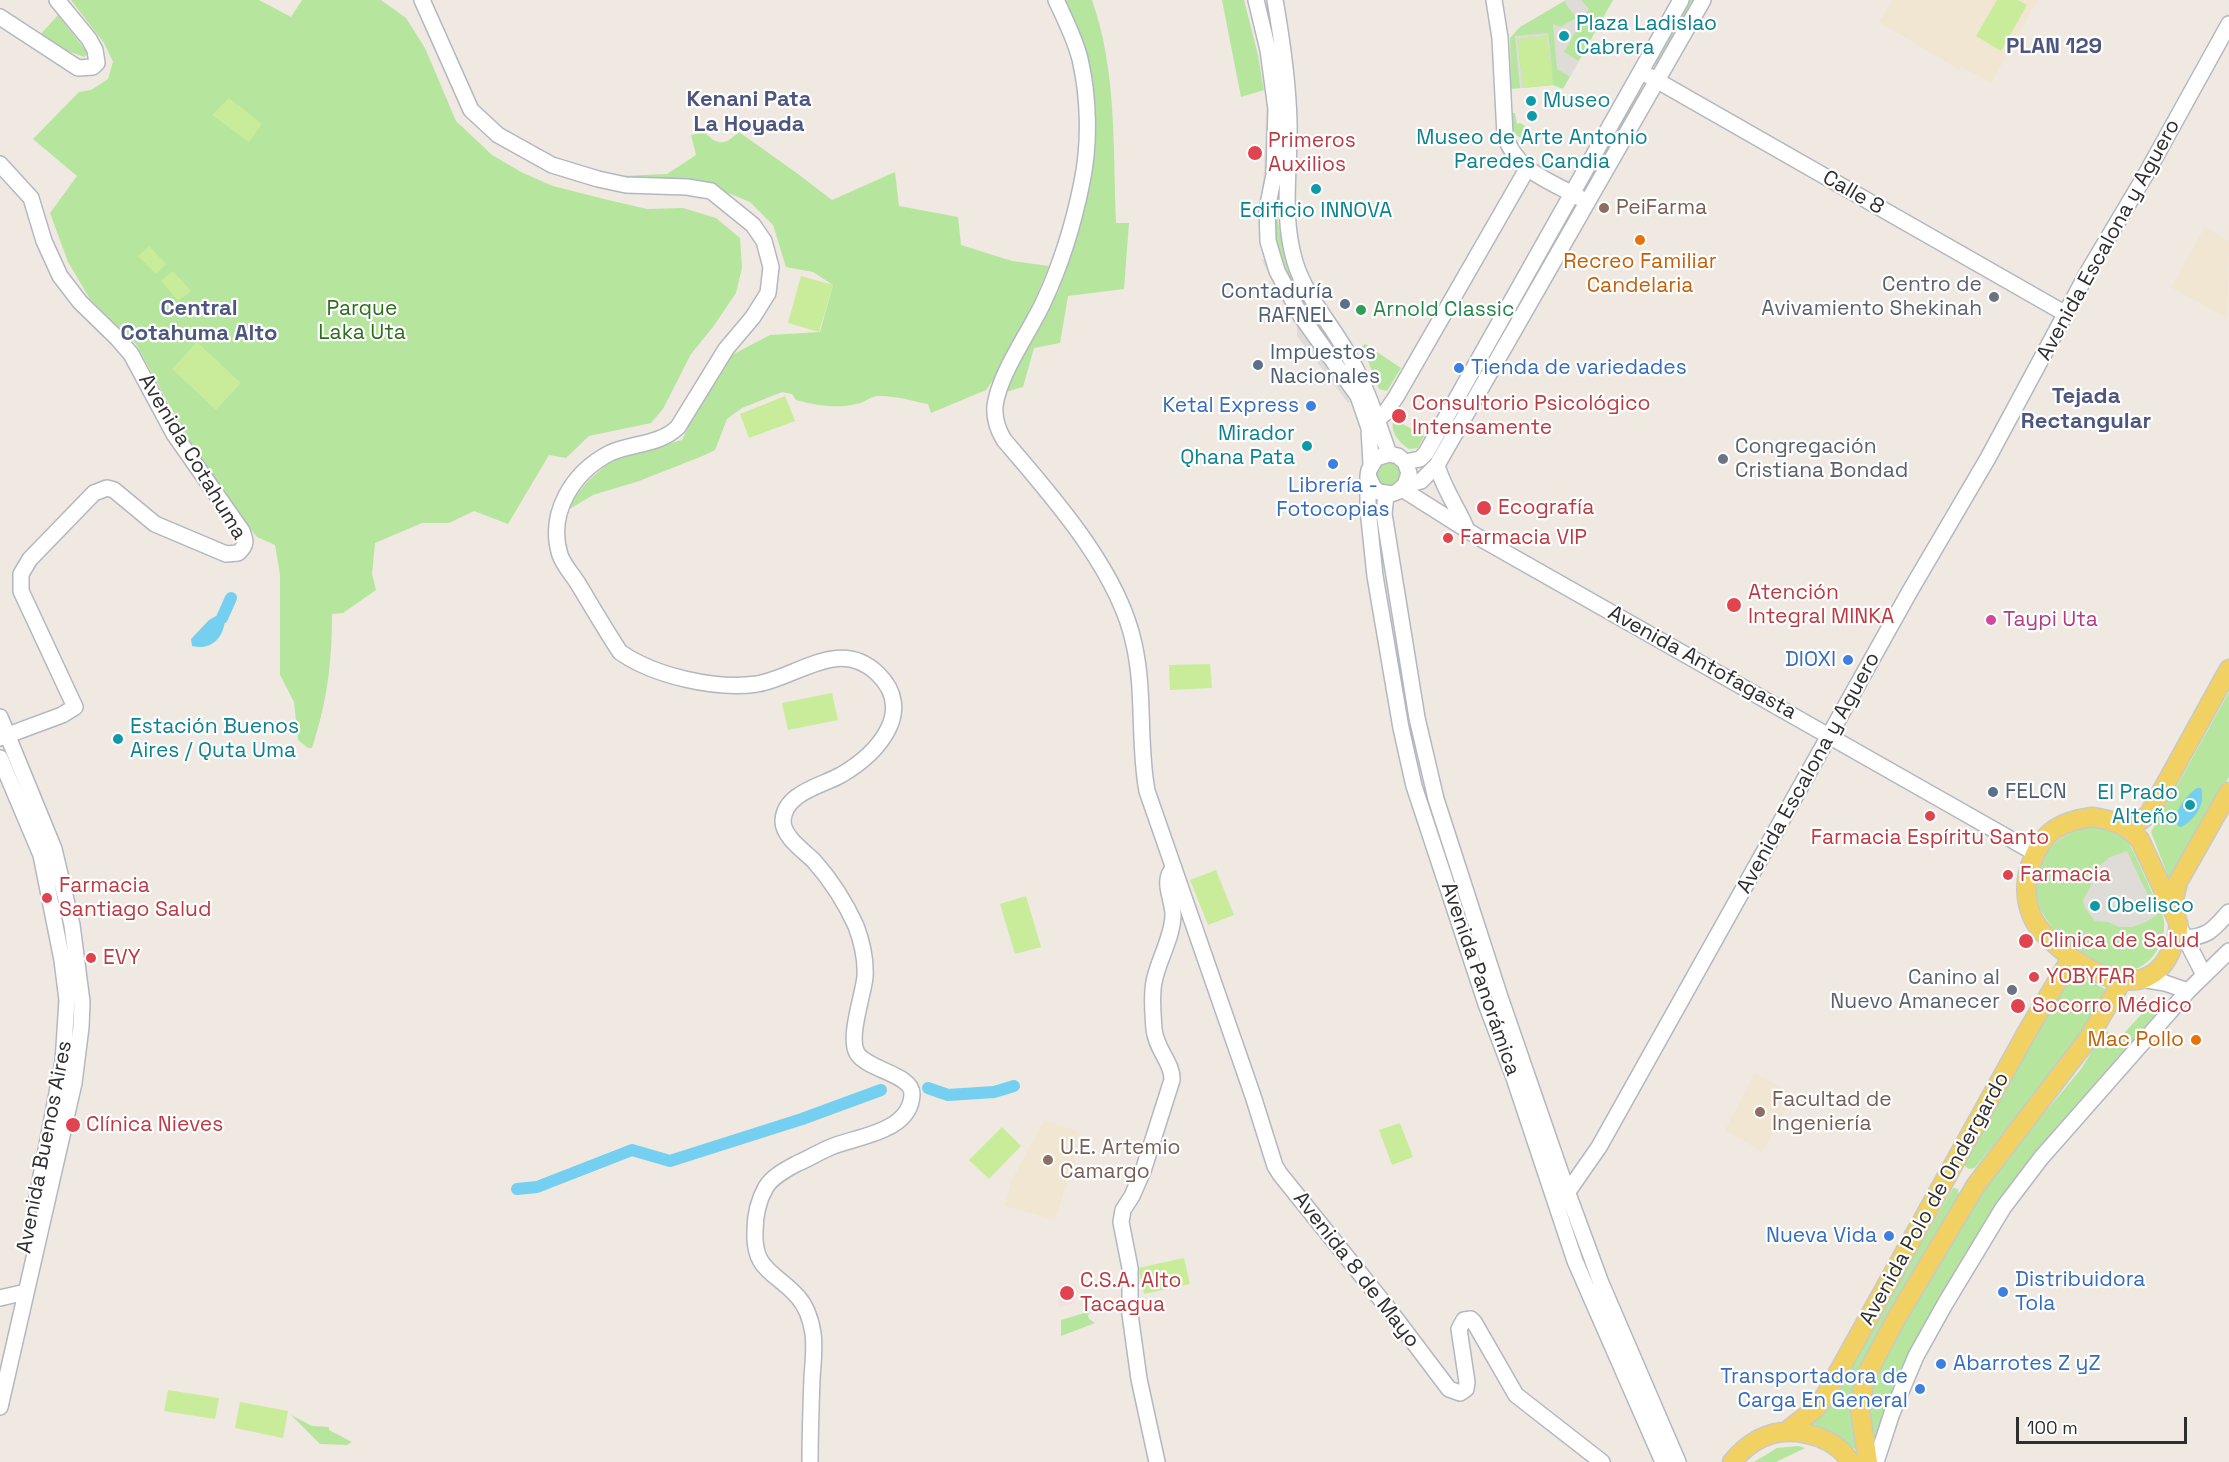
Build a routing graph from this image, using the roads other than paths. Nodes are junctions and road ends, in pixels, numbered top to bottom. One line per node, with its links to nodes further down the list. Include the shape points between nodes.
1 (57, 0): 9 (street, via 95,50 97,63 93,68 78,68)
2 (1056, 0): 36 (street, via 1072,34 1084,80 1088,127 1083,181 1047,295 999,388 996,419 1004,440 1084,540 1119,600 1134,644 1141,689 1147,791)
3 (1256, 0): 18 (street, Avenida Panorámica, via 1274,89 1274,175 1267,209 1272,259 1301,316)
4 (1275, 0): 18 (street, Avenida Panorámica, via 1287,74 1286,216 1293,254 1310,297 1367,390)
5 (1494, 0): 14 (street, via 1506,137)
6 (1681, 0): 11 (street)
7 (1703, 0): 12 (street)
8 (419, 1): 51 (street, via 471,110 498,135 552,165 598,179 626,185 711,191 753,225 764,241 771,280 768,293 726,349 678,427 658,439 599,460 582,474 562,501 557,535 561,558 620,652 662,671 722,686 759,684 831,657 854,658 876,672 893,695 893,721 878,744 847,771 798,796 783,818 785,829 840,897 861,942 865,972 856,1025 857,1054 911,1086 912,1091 907,1112 897,1122 789,1168 766,1186 758,1208 754,1247 758,1259 801,1300 813,1334)
9 (0, 17)
10 (2229, 24): 17 (street, Avenida Escalona y Aguero)
11 (1641, 72): 12 (street, Calle 8); 15 (street)
12 (1657, 81): 16 (street); 17 (street, Calle 8)
13 (0, 164): 31 (street, Avenida Cotahuma, via 31,198 60,276 131,354 174,434 246,541 238,553 226,554 155,524 114,490 107,488 94,493 30,559 20,582 75,707)
14 (1527, 169): 15 (street); 18 (street, via 1396,397)
15 (1572, 194): 16 (street); 20 (street, via 1426,453 1420,459)
16 (1588, 203): 21 (street)
17 (2066, 314): 30 (street, Avenida Escalona y Aguero)
18 (1374, 424): 19 (street, Avenida Panorámica); 22 (street, Avenida Panorámica)
19 (1389, 454): 20 (street); 22 (street, via 1382,455)
20 (1405, 462): 23 (street, via 1409,473)
21 (1437, 465): 23 (street, via 1421,480); 25 (street)
22 (1370, 470): 24 (street, via 1374,488); 28 (street, Avenida Panorámica, via 1368,509)
23 (1403, 487): 24 (street); 25 (street, Avenida Antofagasta)
24 (1386, 494): 27 (street, Avenida Panorámica, via 1383,511)
25 (1467, 530): 30 (street, Avenida Antofagasta)
26 (2229, 669): 34 (main road, via 2149,814 2140,821)
27 (1413, 693): 28 (street); 45 (street, Avenida Panorámica, via 1436,799)
28 (1396, 696): 45 (street, Avenida Panorámica, via 1420,806)
29 (0, 717): 31 (street, Avenida Buenos Aires)
30 (1829, 735): 35 (street, Avenida Antofagasta); 45 (street, Avenida Escalona y Aguero, via 1599,1147)
31 (4, 736): 46 (street, Avenida Buenos Aires, via 54,849 72,925 82,1002 74,1083)
32 (0, 758): 46 (street, Avenida Buenos Aires, via 41,855 67,1000 61,1073)
33 (2229, 792): 38 (main road, via 2178,882)
34 (2122, 825): 35 (main road, via 2092,817 2071,820 2055,829); 38 (main road, via 2140,840)
35 (2035, 853): 40 (main road, via 2029,867 2026,898 2032,918)
36 (1174, 868): 52 (street, via 1168,881 1172,926 1154,983 1153,1004 1156,1042 1170,1067 1172,1080 1143,1171 1121,1222 1130,1268 1130,1314 1139,1379); 53 (street, Avenida 8 de Mayo, via 1280,1174 1449,1389 1460,1393 1466,1389 1460,1329 1464,1320 1471,1319 1516,1395)
37 (2229, 912): 38 (street, via 2210,933 2201,937)
38 (2178, 924): 41 (street); 42 (main road, via 2167,959)
39 (2229, 951): 41 (street)
40 (2071, 958): 43 (main road, via 2104,977); 50 (main road, Avenida Polo de Ondergardo, via 1825,1396)
41 (2204, 975): 44 (street)
42 (2141, 979): 43 (main road); 44 (street)
43 (2122, 981): 58 (main road, Avenida Polo de Ondergardo, via 2088,1039 1976,1185 1868,1372 1860,1410)
44 (2188, 991): 59 (street, via 2041,1158 2003,1208 1916,1356)
45 (1560, 1193): 54 (street, Avenida Panorámica, via 1575,1262); 55 (street, Avenida Panorámica)
46 (21, 1293): 47 (street); 48 (street, Avenida Buenos Aires); 49 (street, Avenida Buenos Aires)
47 (0, 1298)
48 (0, 1365)
49 (0, 1407)
50 (1788, 1430): 56 (main road, via 1753,1442); 57 (main road, via 1831,1442)
51 (810, 1462)
52 (1156, 1462)
53 (1602, 1462)
54 (1663, 1462)
55 (1678, 1462)
56 (1732, 1462)
57 (1850, 1462)
58 (1868, 1462)
59 (1875, 1462)

